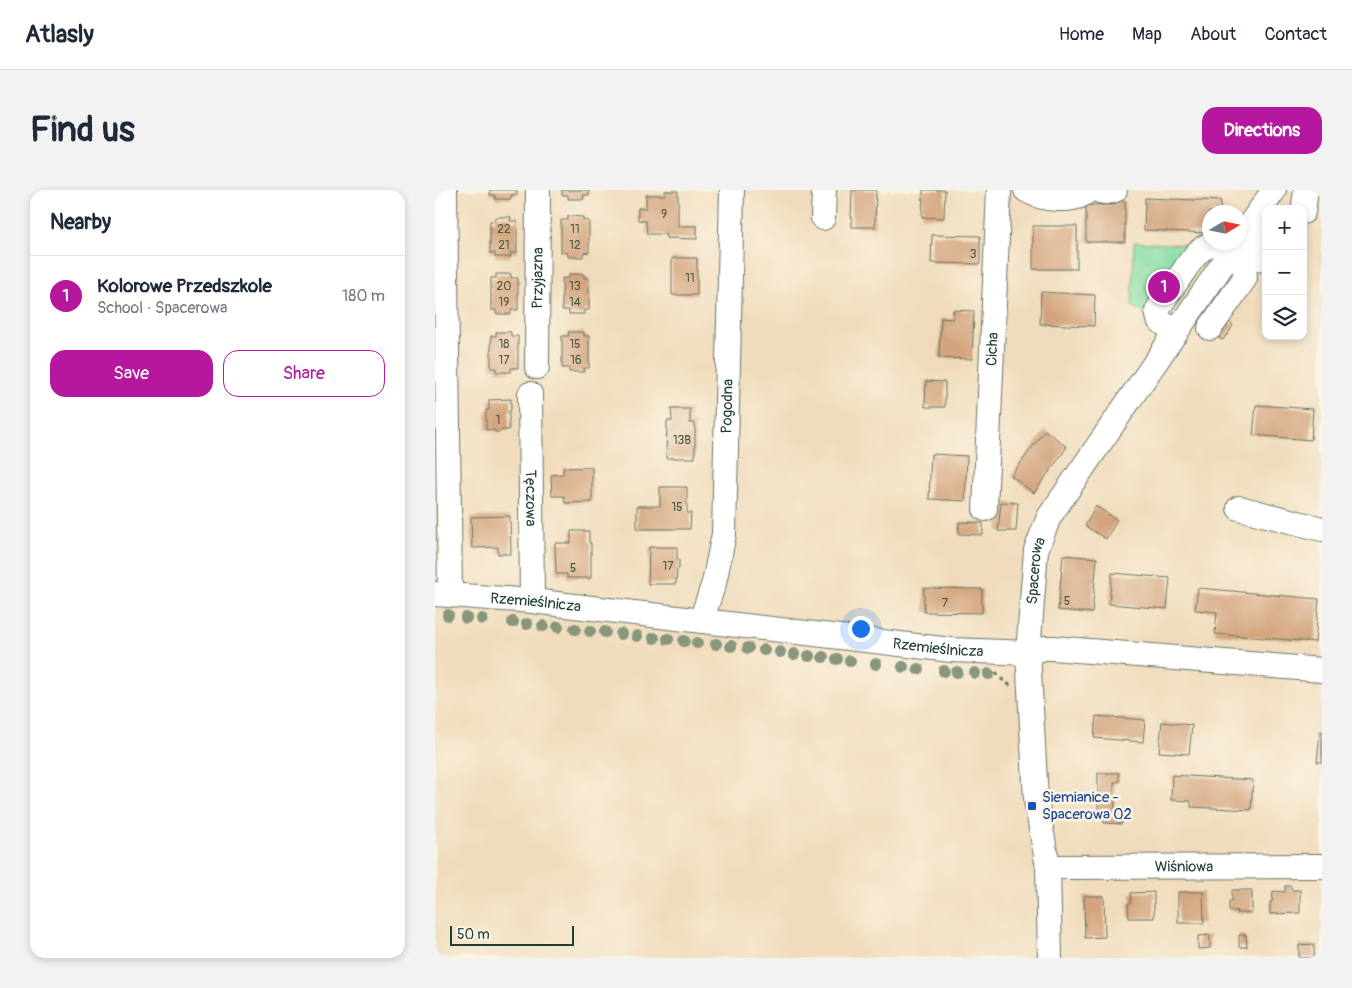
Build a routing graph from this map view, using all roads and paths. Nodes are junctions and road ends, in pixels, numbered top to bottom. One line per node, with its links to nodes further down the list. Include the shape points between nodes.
1 (445, 190): 22 (street)
2 (538, 190): 17 (street, Przyjazna)
3 (732, 190): 24 (street, Pogodna, via 724,534 714,583)
4 (824, 190): 13 (street)
5 (999, 190): 20 (street, Cicha)
6 (1026, 190): 7 (street, via 1041,197 1071,199)
7 (1089, 190)
8 (1097, 190): 9 (street)
9 (1115, 190)
10 (1274, 190): 15 (street)
11 (1306, 190): 12 (street)
12 (1304, 205)
13 (823, 218)
14 (1202, 249): 25 (street, Spacerowa, via 1157,311 1159,320 1176,332 1049,517 1035,550)
15 (1247, 250): 16 (street, via 1245,278)
16 (1209, 328)
17 (537, 367)
18 (530, 394): 23 (street, Tęczowa)
19 (1239, 508): 21 (street)
20 (985, 509)
21 (1322, 529)
22 (442, 594): 23 (street, Rzemieślnicza)
23 (532, 601): 24 (street, Rzemieślnicza)
24 (701, 621): 25 (street, Rzemieślnicza, via 951,650)
25 (1028, 653): 26 (street, Rzemieślnicza, via 1053,648); 28 (street, Spacerowa, via 1036,800)
26 (1322, 670)
27 (1322, 866): 28 (street, Wiśniowa)
28 (1048, 867): 29 (street, Spacerowa)
29 (1050, 958)

